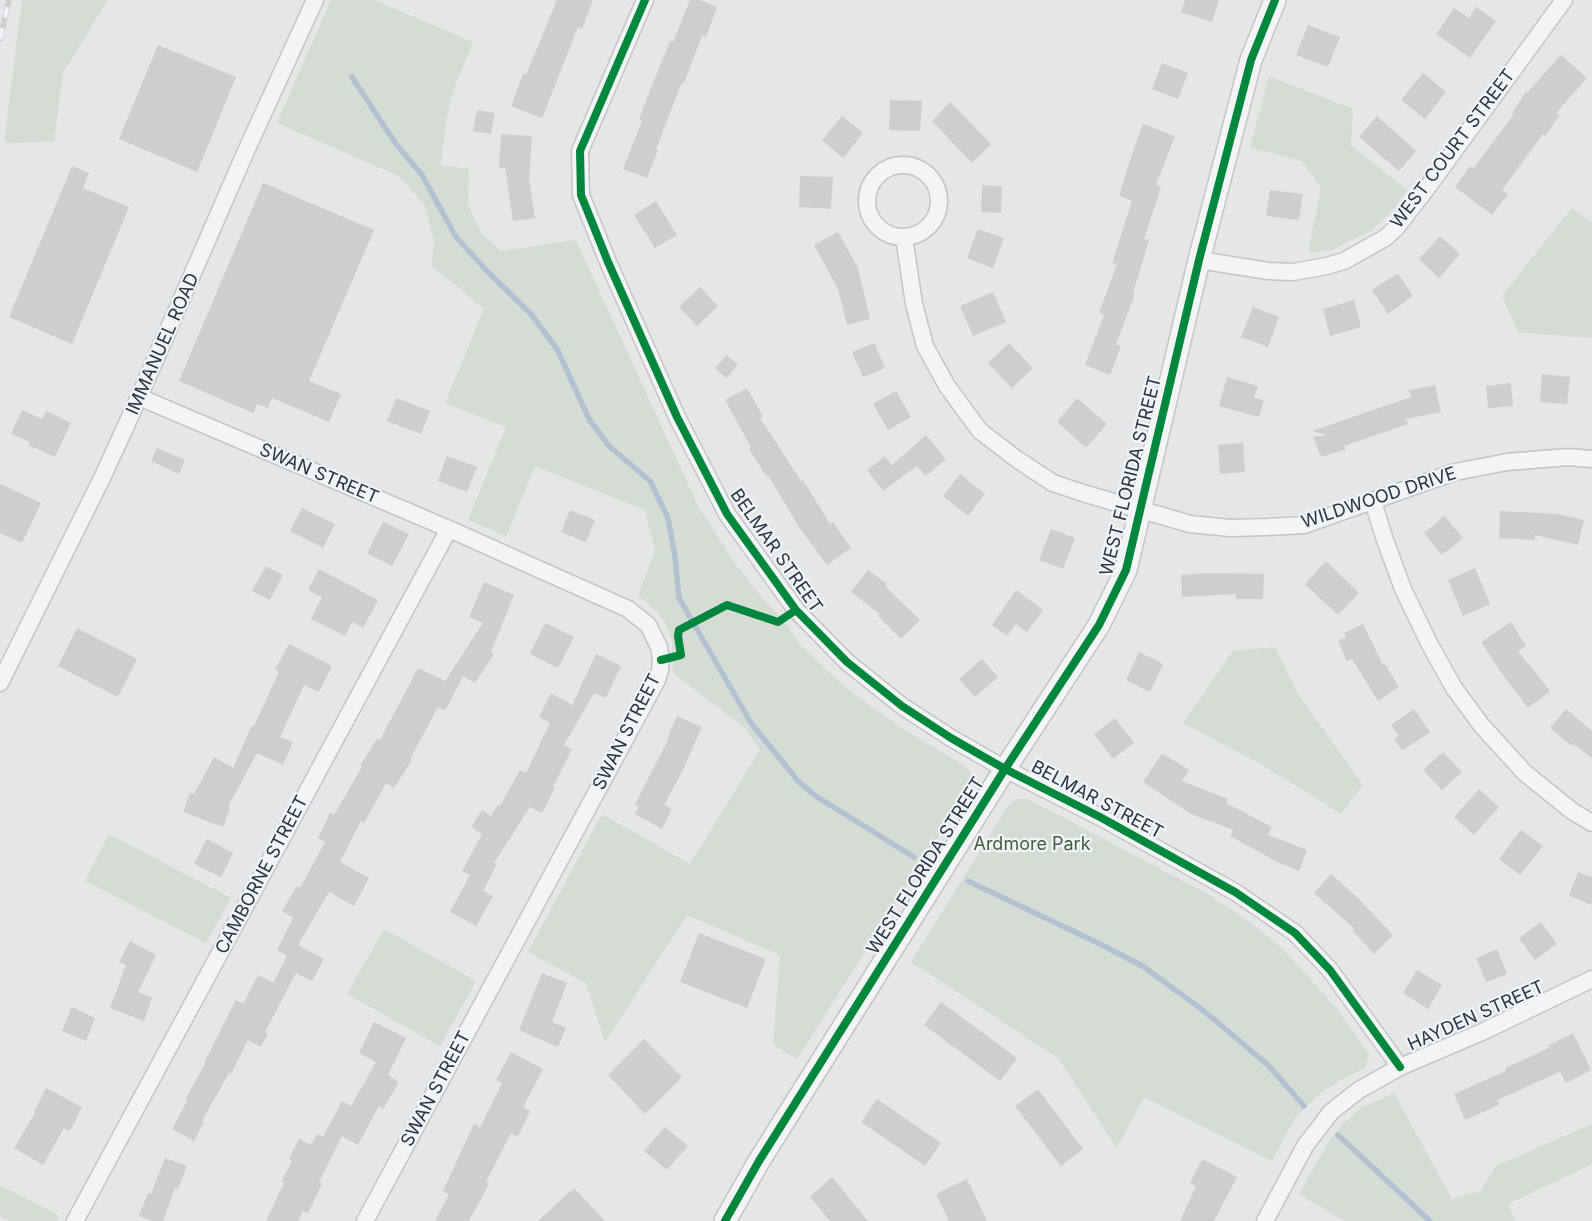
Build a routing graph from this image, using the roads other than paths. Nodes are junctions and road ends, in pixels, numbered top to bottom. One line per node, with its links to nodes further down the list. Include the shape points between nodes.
1 (315, 0): 7 (street, IMMANUEL ROAD)
2 (645, 0): 13 (street, BELMAR STREET, via 580,151 581,195 677,417 727,514 796,610 846,662 902,706)
3 (1275, 0): 6 (street, WEST FLORIDA STREET, via 1251,60)
4 (1564, 0): 6 (street, WEST COURT STREET, via 1427,188 1385,238 1344,261 1292,272)
5 (904, 237): 5 (street, via 915,235 929,226 938,211 940,199 930,176 909,164 885,169 875,177 867,200 874,222 882,230); 10 (street, WILDWOOD DRIVE, via 914,304 925,346 947,386 980,431 1052,483)
6 (1199, 260): 10 (street, WEST FLORIDA STREET)
7 (140, 398): 11 (street, SWAN STREET); 12 (street, IMMANUEL ROAD)
8 (1592, 458): 9 (street, WILDWOOD DRIVE, via 1507,462 1455,472)
9 (1374, 502): 10 (street, WILDWOOD DRIVE, via 1304,525 1268,527 1190,524); 14 (street, via 1403,589 1454,688 1482,726 1525,773)
10 (1140, 510): 13 (street, WEST FLORIDA STREET, via 1126,570 1099,625)
11 (448, 529): 17 (street, CAMBORNE STREET); 18 (street, SWAN STREET, via 628,609 648,626 654,636 659,647 660,670)
12 (0, 683)
13 (1005, 769): 16 (street, BELMAR STREET, via 1227,887 1295,933 1330,970); 19 (street, WEST FLORIDA STREET, via 758,1160)
14 (1592, 823)
15 (1592, 979): 16 (street, HAYDEN STREET)
16 (1400, 1067): 20 (street, HAYDEN STREET, via 1359,1090 1331,1112 1305,1146)
17 (75, 1221)
18 (365, 1221)
19 (725, 1221)
20 (1265, 1221)

